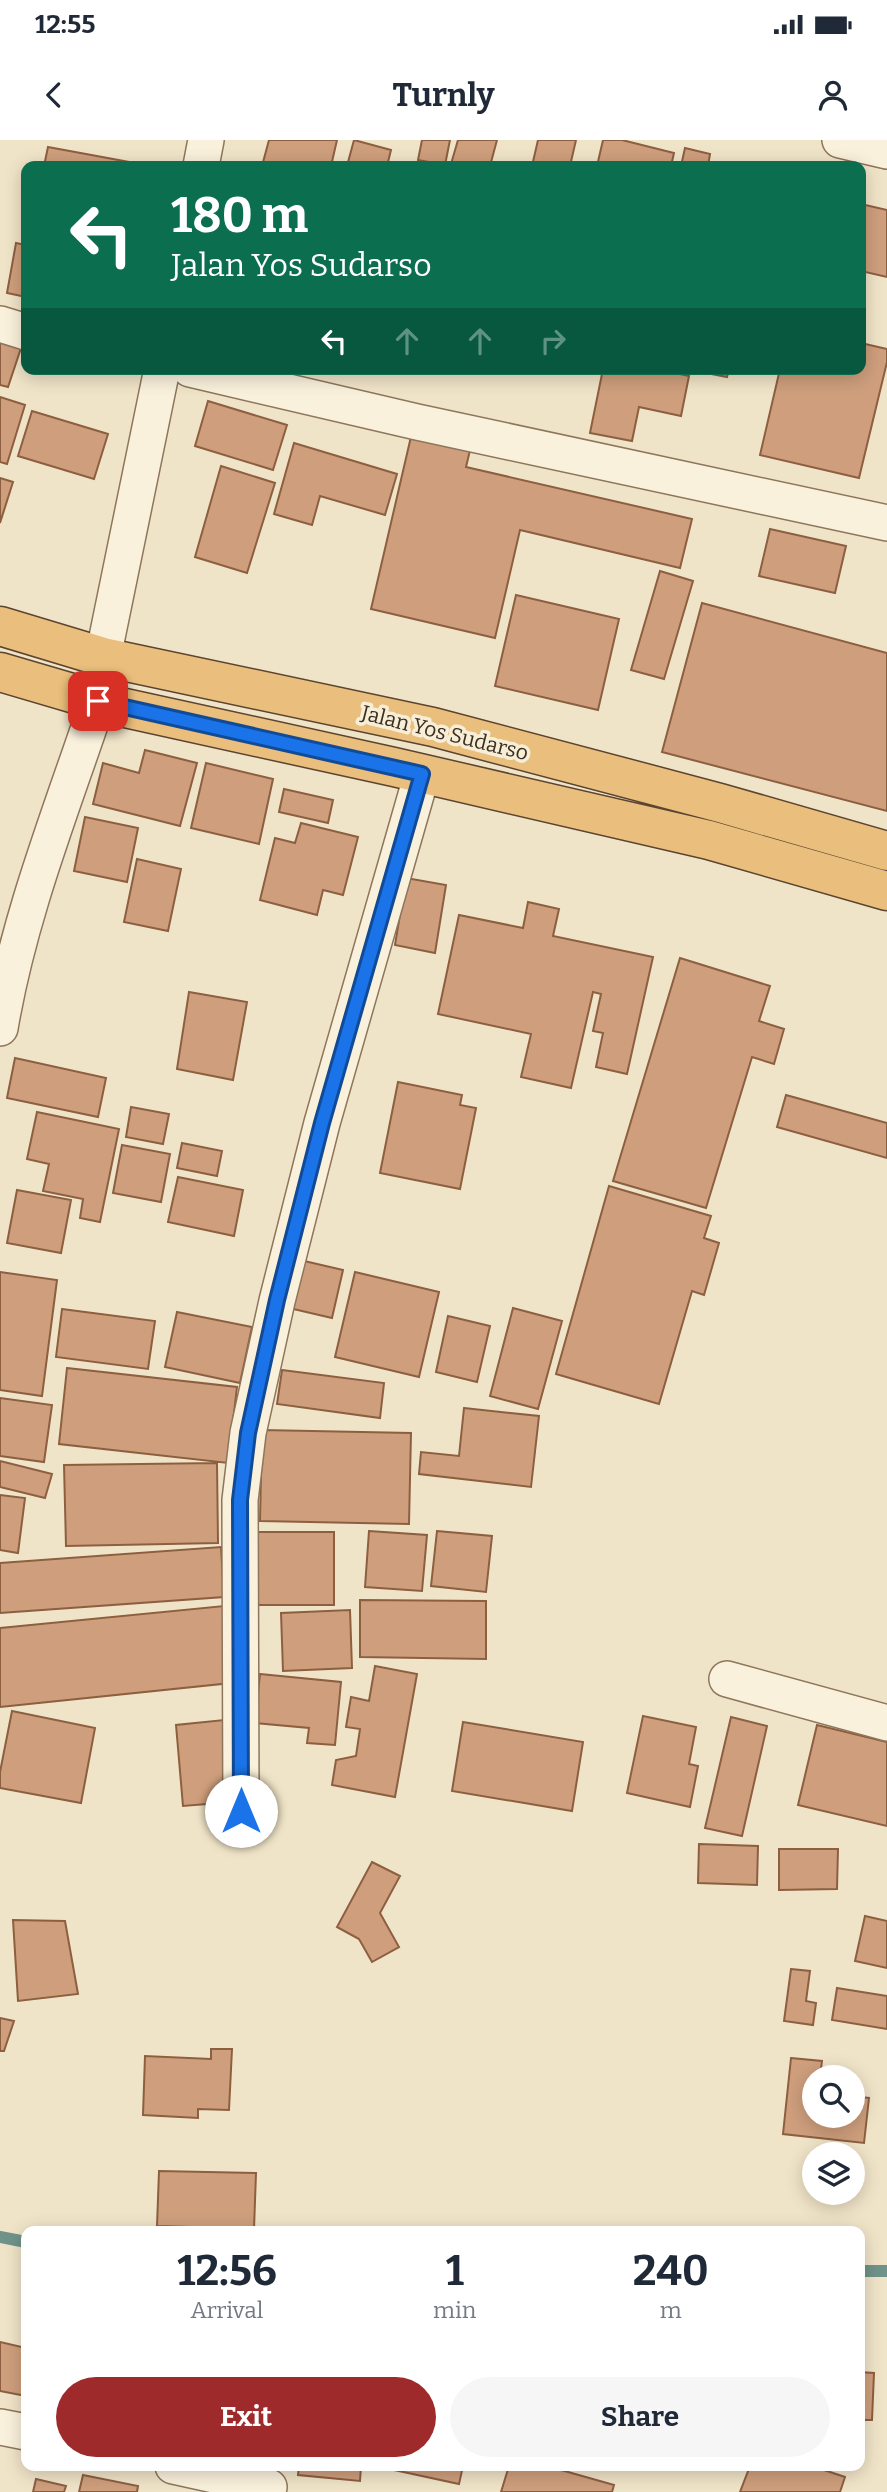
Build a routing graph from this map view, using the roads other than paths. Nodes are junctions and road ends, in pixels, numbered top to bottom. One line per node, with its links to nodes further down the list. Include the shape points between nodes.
1 (206, 140): 4 (street)
2 (847, 141): 3 (street)
3 (887, 152)
4 (202, 161)
5 (0, 324): 6 (street)
6 (21, 330)
7 (161, 375): 11 (street)
8 (216, 375): 9 (street)
9 (887, 523)
10 (0, 626): 11 (highway, Jalan Yos Sudarso)
11 (103, 657): 15 (highway, Jalan Yos Sudarso, via 433,727)
12 (0, 672): 13 (highway, Jalan Yos Sudarso)
13 (98, 701): 14 (highway, Jalan Yos Sudarso); 17 (street, via 26,912)
14 (422, 774): 16 (highway, Jalan Yos Sudarso, via 709,840); 20 (street, via 322,1123 248,1433 240,1500)
15 (887, 851)
16 (887, 891)
17 (0, 1028)
18 (727, 1679): 19 (street)
19 (887, 1723)
20 (241, 1811)
21 (0, 2427): 22 (street)
22 (21, 2431)
23 (196, 2471): 24 (street)
24 (269, 2487)

